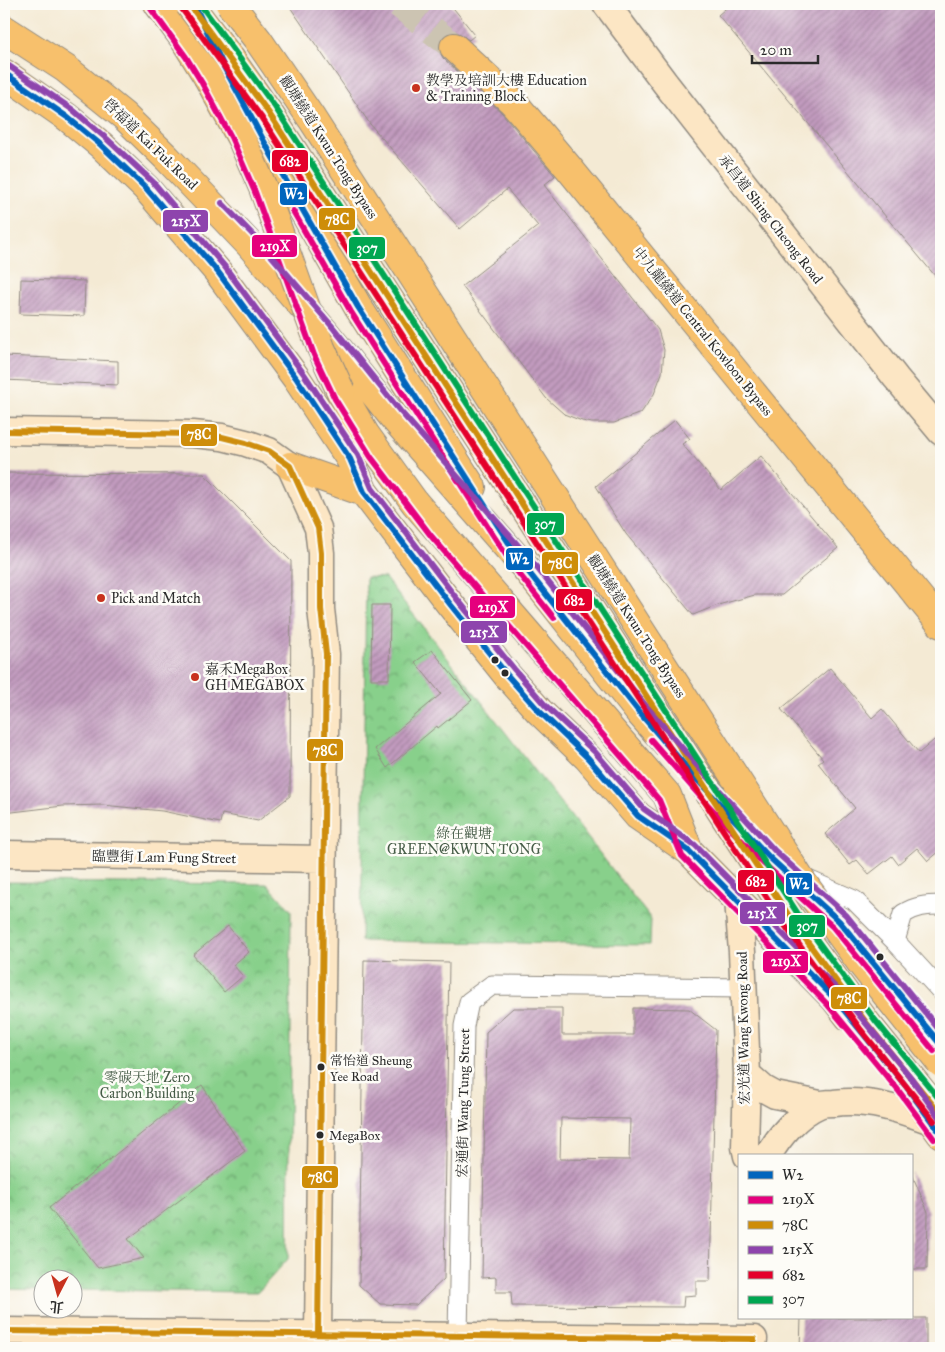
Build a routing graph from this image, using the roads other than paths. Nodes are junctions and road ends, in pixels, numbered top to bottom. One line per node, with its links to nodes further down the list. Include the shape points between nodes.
1 (158, 4): 15 (highway, bridge, via 207,76 242,140 321,348 365,434 415,503 666,795)
2 (189, 4): 28 (highway, bridge, via 268,112 791,919)
3 (194, 4): 13 (highway, via 272,156 358,307)
4 (230, 4): 25 (highway, 觀塘繞道 Kwun Tong Bypass, bridge, via 312,119 797,873 866,969)
5 (606, 4): 10 (main road, 承昌道 Shing Cheong Road)
6 (4, 29): 13 (highway, 啓福道 Kai Fuk Road, via 73,74 168,158 250,245 393,417)
7 (454, 46): 14 (highway, 中九龍繞道 Central Kowloon Bypass, via 513,102 556,153)
8 (4, 73): 12 (highway, via 67,116 146,188 218,272 315,407 350,459)
9 (4, 430): 11 (main road, via 222,437 269,451)
10 (941, 432)
11 (290, 466): 12 (highway); 17 (main road, via 318,528 321,553 321,609 326,654)
12 (364, 492): 15 (highway, via 455,611 539,711 588,758 638,816)
13 (523, 564): 18 (highway, 啓福道 Kai Fuk Road, via 639,712 693,775 769,857)
14 (941, 624)
15 (689, 852): 19 (highway)
16 (4, 854): 17 (main road, 臨豐街 Lam Fung Street)
17 (323, 859): 32 (main road)
18 (787, 871): 21 (street, 啓福道 Kai Fuk Road, via 854,900); 24 (highway, 啓福道 Kai Fuk Road, via 839,921)
19 (738, 899): 22 (main road, 宏光道 Wang Kwong Road); 28 (highway, via 835,999)
20 (941, 905): 21 (street, via 922,905 903,914)
21 (895, 941): 23 (street, 啓福道 Kai Fuk Road)
22 (744, 988): 26 (main road, 宏光道 Wang Kwong Road); 33 (street, 宏通街 Wang Tung Street, via 492,985 469,1002 464,1026)
23 (941, 991)
24 (941, 1045)
25 (941, 1063)
26 (747, 1074): 27 (main road, via 775,1096); 29 (main road, 宏光道 Wang Kwong Road)
27 (820, 1104): 28 (main road, via 876,1104); 30 (main road, via 783,1134)
28 (938, 1124)
29 (746, 1154)
30 (769, 1154)
31 (4, 1331): 35 (main road)
32 (318, 1334): 33 (main road); 35 (main road)
33 (458, 1335): 36 (main road)
34 (754, 1335): 36 (main road)
35 (72, 1339)
36 (547, 1342)

